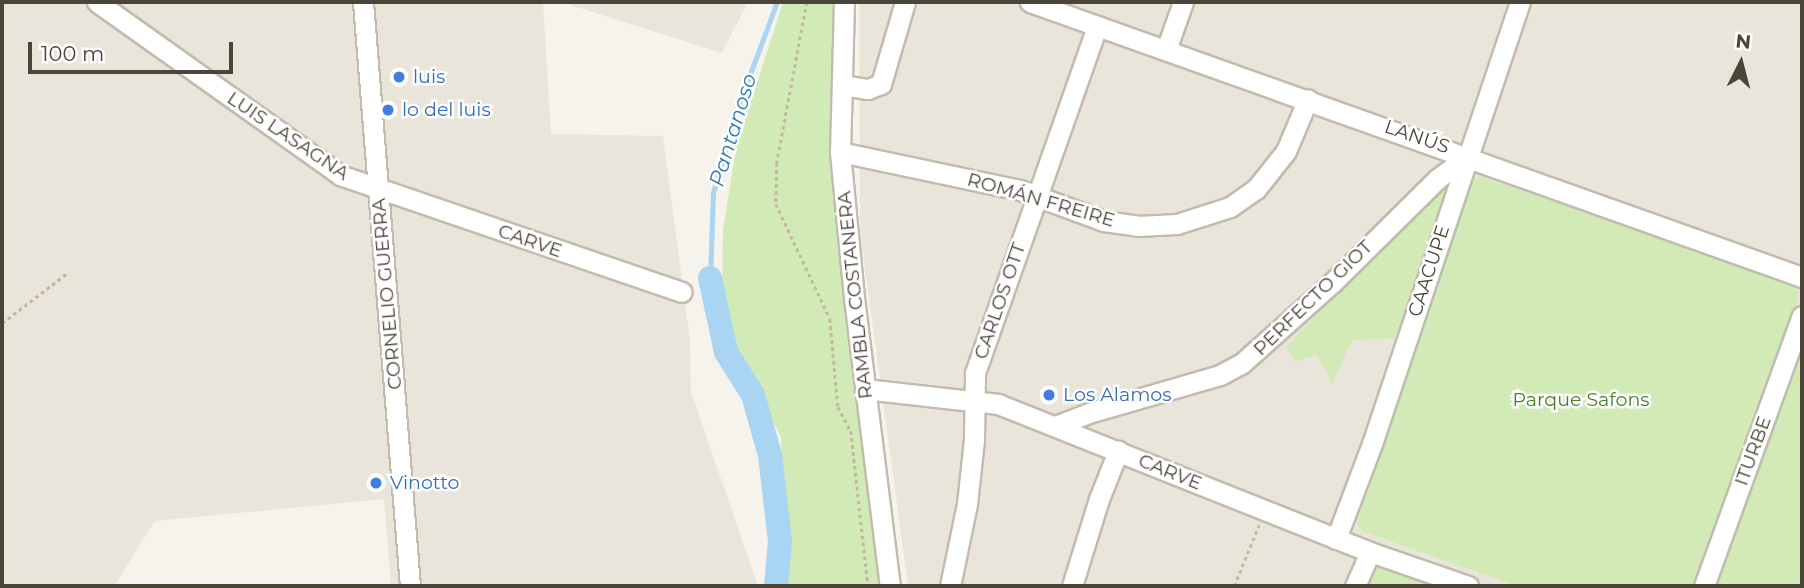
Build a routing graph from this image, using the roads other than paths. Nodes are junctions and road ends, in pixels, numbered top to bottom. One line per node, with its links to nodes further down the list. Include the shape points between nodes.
1 (97, 2): 14 (street, LUIS LASAGNA, via 340,175)
2 (363, 2): 14 (street, CORNELIO GUERRA)
3 (844, 2): 10 (street, RAMBLA COSTANERA)
4 (905, 2): 10 (street, via 881,84 868,89)
5 (1034, 2): 8 (street, LANÚS)
6 (1183, 2): 9 (street)
7 (1520, 2): 13 (street, CAACUPE)
8 (1097, 26): 9 (street, LANÚS); 15 (street, CARLOS OTT)
9 (1166, 50): 11 (street, LANÚS)
10 (842, 85): 12 (street, RAMBLA COSTANERA)
11 (1308, 99): 13 (street, LANÚS); 15 (street, ROMÁN FREIRE, via 1272,172 1230,207 1206,217 1138,226 1104,221)
12 (840, 152): 15 (street, ROMÁN FREIRE); 19 (street, RAMBLA COSTANERA)
13 (1469, 156): 16 (street, LANÚS); 21 (street, PERFECTO GIOT, via 1437,179 1241,364 1220,375); 23 (street, CAACUPE)
14 (379, 190): 17 (street, CARVE); 25 (street, CORNELIO GUERRA)
15 (1037, 197): 20 (street, CARLOS OTT, via 978,361)
16 (1802, 277)
17 (681, 292)
18 (1802, 316): 31 (street, ITURBE)
19 (865, 389): 20 (street, CARVE); 26 (street, RAMBLA COSTANERA)
20 (975, 400): 21 (street, CARVE); 27 (street, CARLOS OTT, via 967,503)
21 (1055, 426): 22 (street, CARVE)
22 (1118, 451): 23 (street, CARVE); 28 (street)
23 (1336, 539): 24 (street, CARVE)
24 (1370, 552): 29 (street); 30 (street, CARVE)
25 (410, 586)
26 (890, 586)
27 (950, 586)
28 (1072, 586)
29 (1355, 586)
30 (1468, 586)
31 (1704, 586)

